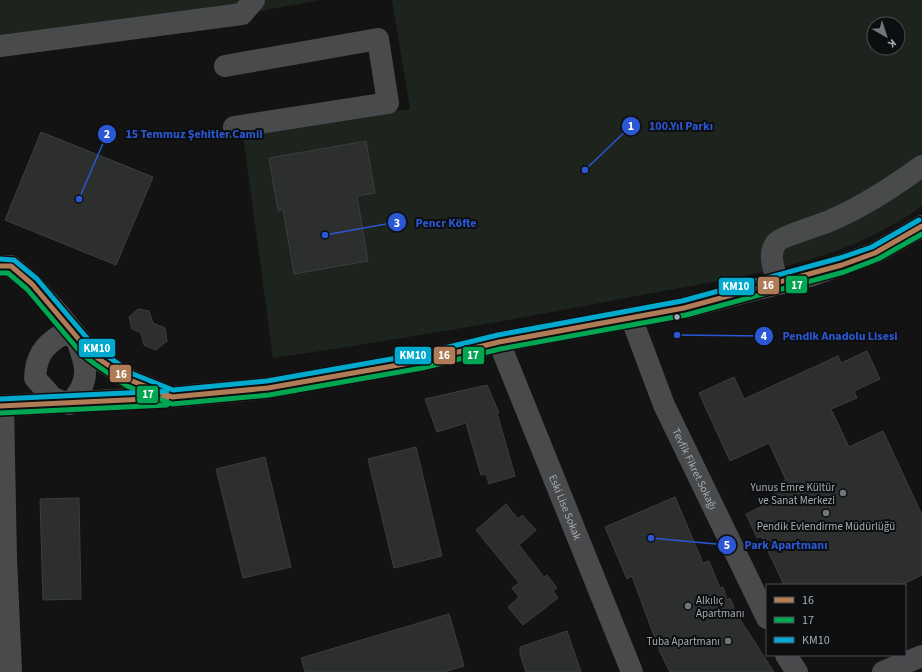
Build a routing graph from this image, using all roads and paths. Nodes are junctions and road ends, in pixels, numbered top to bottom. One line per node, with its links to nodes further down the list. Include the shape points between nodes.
1 (254, 0): 2 (street, via 242,14)
2 (0, 46)
3 (225, 66): 4 (street, via 378,39 388,103)
4 (234, 127)
5 (922, 166): 8 (street, via 876,198 852,211 778,240 771,254)
6 (922, 226): 8 (main road, via 875,253 842,266)
7 (0, 266): 10 (main road, via 11,266 32,284)
8 (778, 284): 9 (main road, via 684,308)
9 (631, 317): 11 (main road); 15 (street, Tevfik Fikret Sokağı, via 664,405)
10 (75, 335): 12 (main road, via 87,349 115,371); 13 (main road, via 84,358 86,376 78,394); 13 (main road, via 61,336 49,342 36,365 35,378 42,389 53,398)
11 (499, 342): 12 (main road, via 421,361 275,387); 19 (street, Eski Lise Sokak)
12 (172, 397): 13 (main road)
13 (69, 404): 14 (main road)
14 (2, 406): 18 (street)
15 (766, 616)
16 (787, 656): 20 (street)
17 (917, 663): 21 (street)
18 (11, 672)
19 (632, 672)
20 (797, 672)
21 (883, 672)

